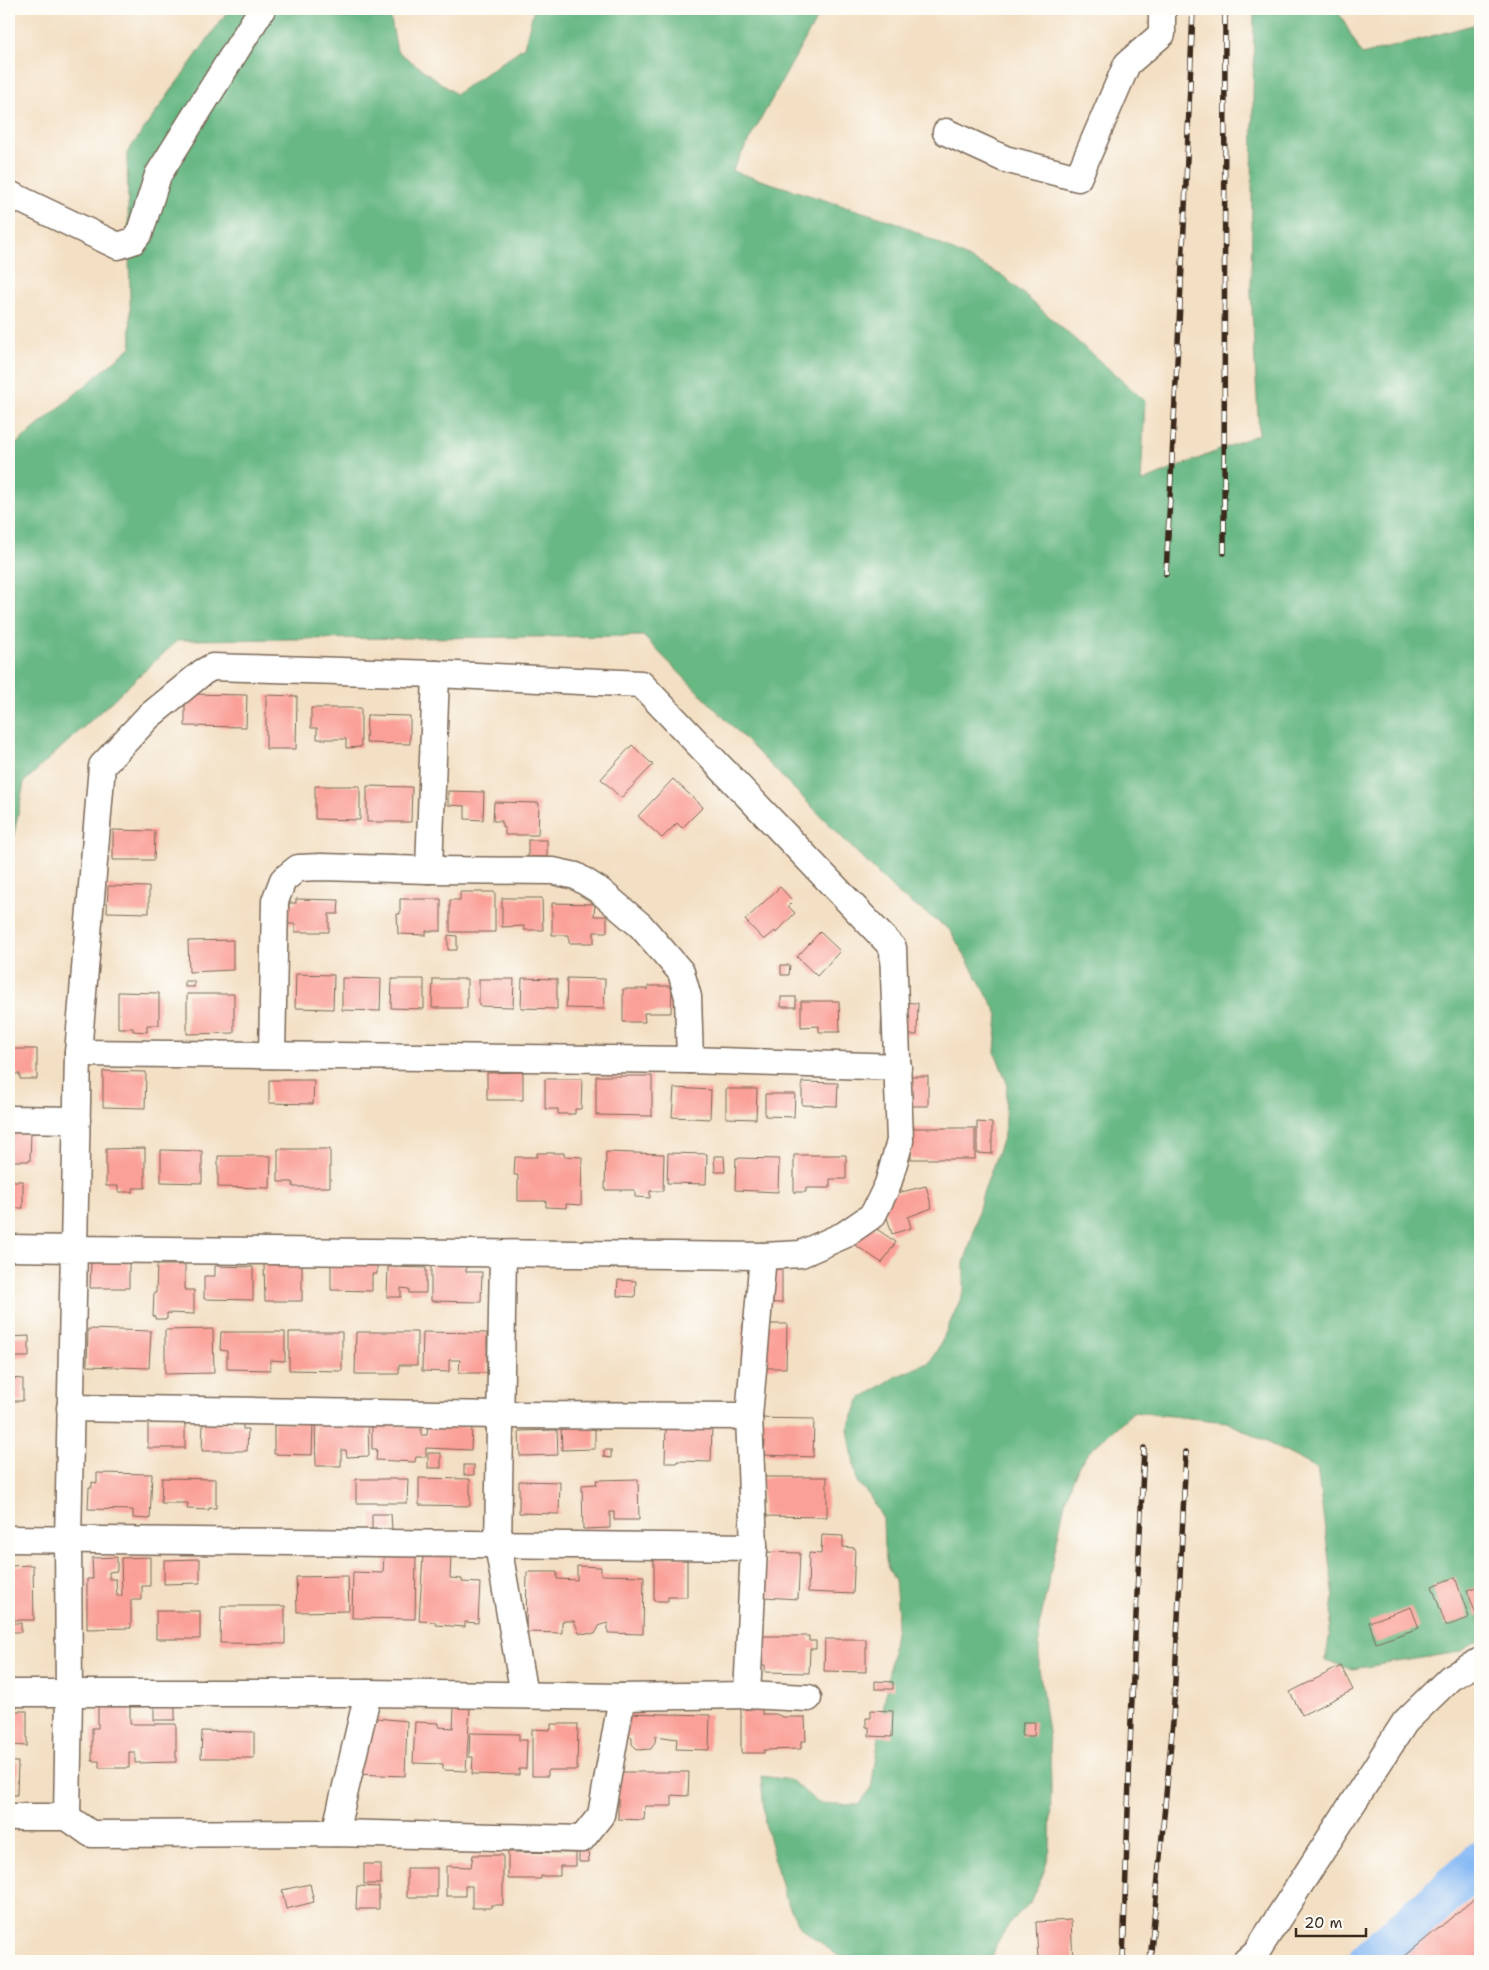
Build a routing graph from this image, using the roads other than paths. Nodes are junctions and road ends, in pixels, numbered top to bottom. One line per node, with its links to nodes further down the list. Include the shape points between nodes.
1 (262, 9): 4 (street, via 158,175 134,242 118,246)
2 (1162, 9): 3 (street, via 1162,34 1127,64 1078,178 1005,159)
3 (946, 132)
4 (9, 194)
5 (436, 674): 6 (street); 7 (street, via 212,667 148,717 102,766); 10 (street, via 641,684 893,948)
6 (429, 870): 8 (street, via 298,868 283,880 275,902); 9 (street, via 553,871 576,876 600,891 641,926 681,972 688,997)
7 (78, 1053): 8 (street); 12 (street)
8 (272, 1054): 9 (street)
9 (690, 1060): 10 (street)
10 (898, 1067): 16 (street, via 900,1141 888,1184 874,1215 844,1235 801,1254)
11 (9, 1119): 12 (street)
12 (77, 1120): 14 (street)
13 (9, 1248): 14 (street)
14 (74, 1249): 15 (street); 17 (street)
15 (503, 1254): 16 (street); 18 (street)
16 (763, 1256): 19 (street)
17 (70, 1408): 18 (street); 21 (street)
18 (500, 1415): 19 (street); 22 (street)
19 (749, 1416): 23 (street)
20 (9, 1539): 21 (street)
21 (68, 1540): 22 (street); 27 (street)
22 (498, 1545): 23 (street); 28 (street)
23 (754, 1546): 29 (street)
24 (1480, 1661): 35 (street, via 1450,1678 1405,1722 1257,1951)
25 (9, 1693): 27 (street)
26 (368, 1693): 27 (street); 28 (street); 34 (street)
27 (69, 1694): 32 (street)
28 (524, 1695): 30 (street)
29 (747, 1695): 30 (street); 31 (street)
30 (622, 1697): 34 (street, via 601,1815 582,1839)
31 (808, 1698)
32 (67, 1817): 33 (street); 34 (street, via 91,1834)
33 (9, 1818)
34 (335, 1834)
35 (1246, 1961)

